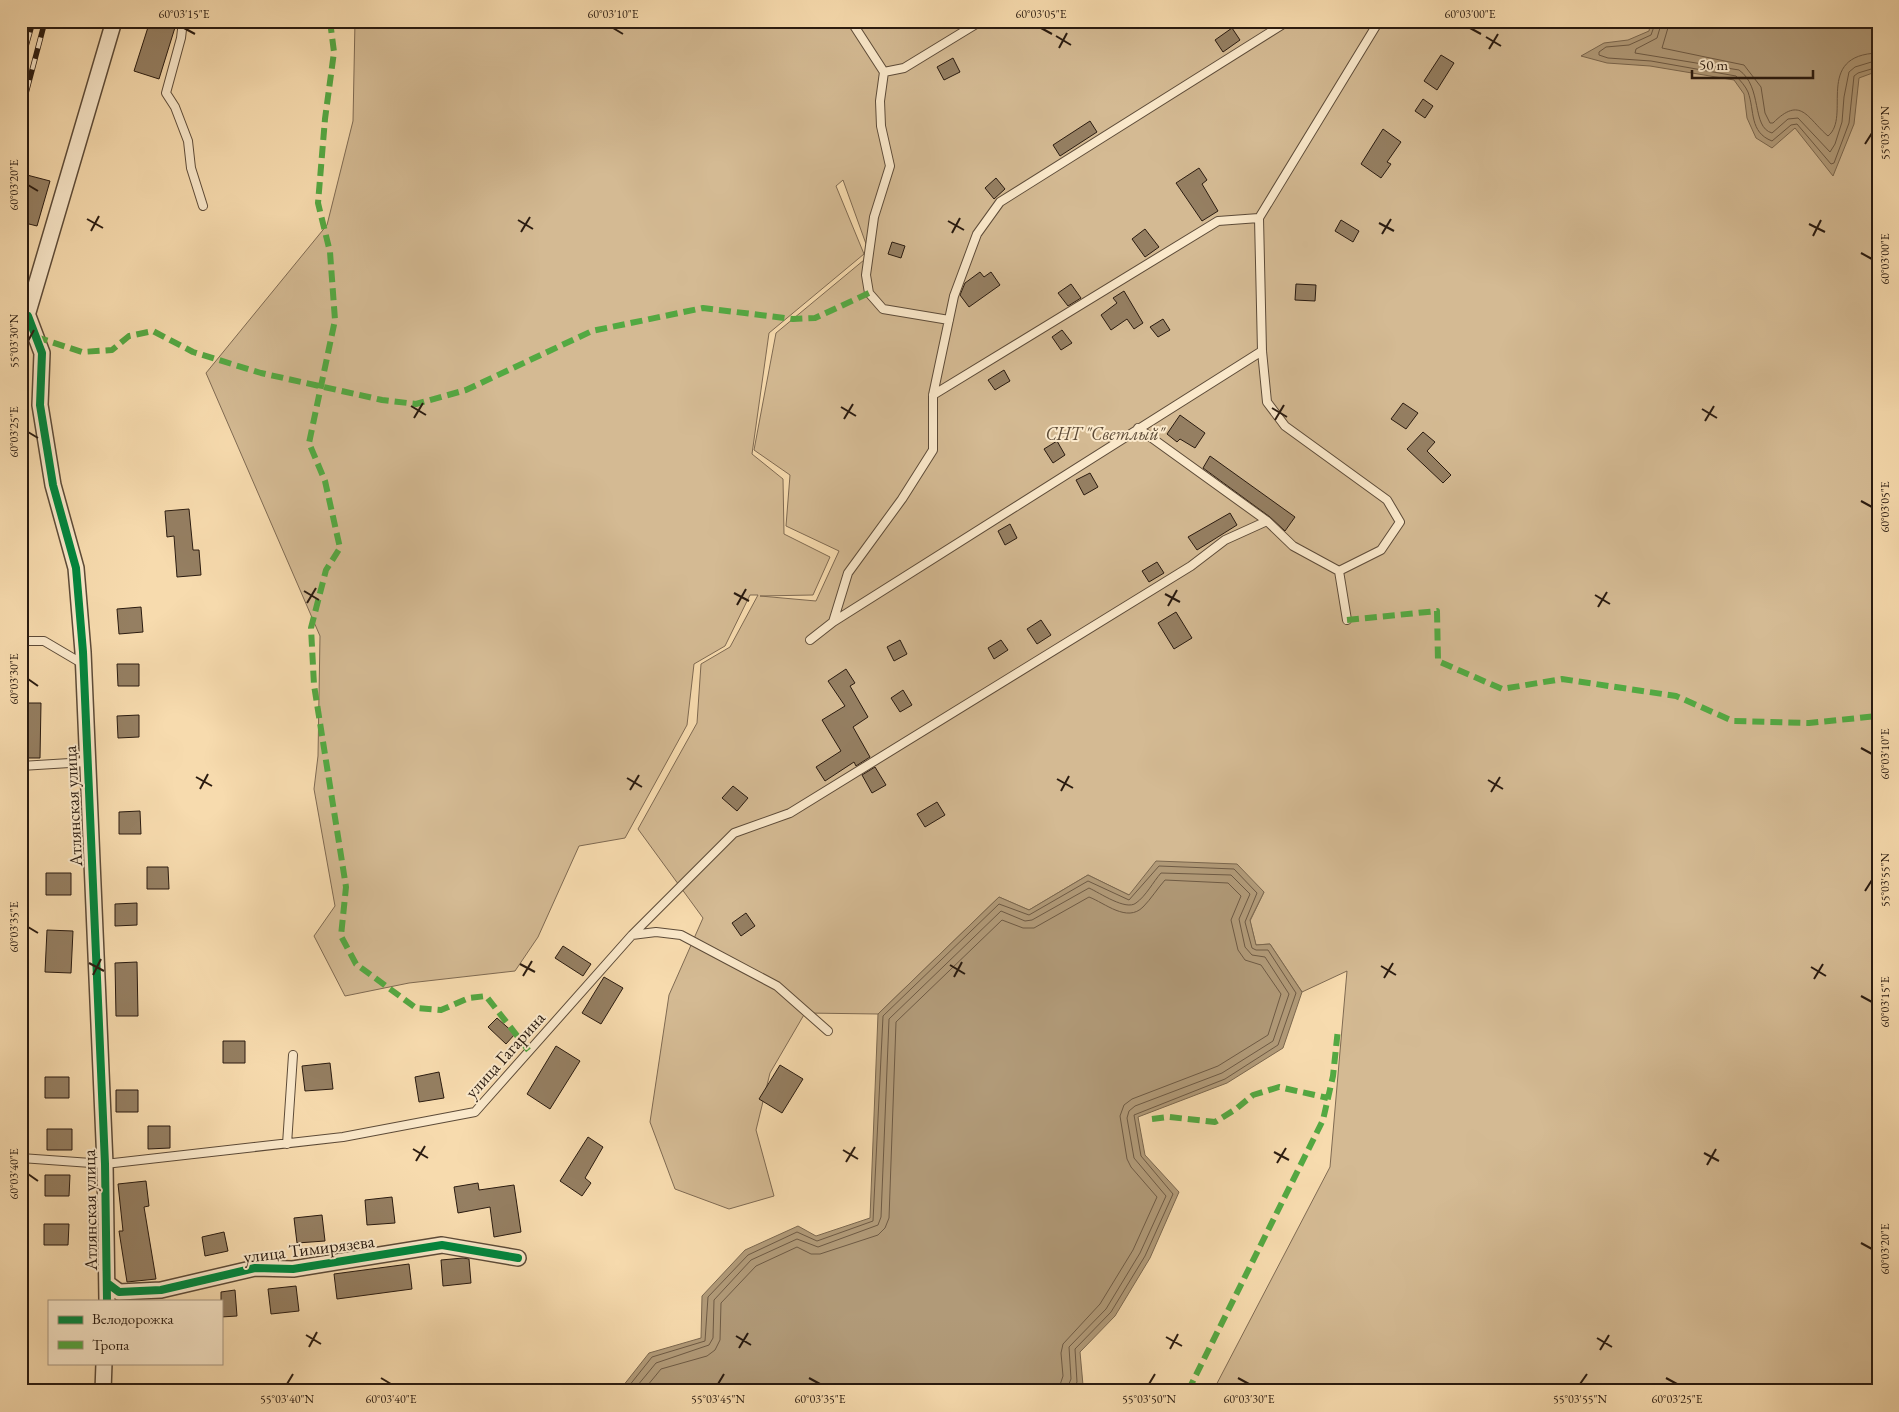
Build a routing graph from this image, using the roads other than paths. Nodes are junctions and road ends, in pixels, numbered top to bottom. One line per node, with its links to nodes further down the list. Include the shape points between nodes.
1 (114, 21): 10 (street)
2 (183, 21): 8 (lane, via 166,93 188,141 191,168)
3 (851, 21): 7 (lane)
4 (981, 21): 7 (lane, via 904,68)
5 (1288, 21): 11 (lane, via 1000,202 977,234 954,296)
6 (1379, 21): 9 (lane)
7 (884, 72): 11 (lane, via 881,126 890,166 874,217 866,275 869,293 883,309)
8 (203, 206)
9 (1259, 218): 13 (lane); 14 (lane, via 1218,221)
10 (28, 316): 12 (street); 22 (street, Атлянская улица, via 42,353 40,405 53,485 76,568)
11 (949, 320): 14 (lane)
12 (21, 336)
13 (1262, 351): 15 (lane); 17 (lane, via 1267,402 1285,426 1387,500 1400,522 1381,550)
14 (933, 395): 19 (lane, via 933,450 848,573)
15 (1138, 428): 16 (lane); 19 (lane)
16 (1267, 521): 17 (lane, via 1293,546); 25 (lane, улица Гагарина, via 1225,540 1190,566 790,814 734,833)
17 (1339, 571): 18 (lane)
18 (1347, 620)
19 (833, 622): 20 (lane)
20 (810, 640)
21 (21, 641): 22 (lane, via 44,641)
22 (83, 664): 23 (street, Атлянская улица)
23 (86, 762): 24 (lane); 30 (street, Атлянская улица)
24 (21, 766)
25 (632, 935): 26 (lane, via 656,932 681,935 777,986); 28 (lane, улица Гагарина, via 474,1112 343,1137)
26 (828, 1031)
27 (294, 1056): 28 (lane)
28 (287, 1144): 30 (lane, улица Гагарина)
29 (21, 1158): 30 (lane, улица Гагарина)
30 (105, 1164): 32 (street, Атлянская улица)
31 (518, 1258): 32 (street, улица Тимирязева, via 442,1246 293,1269 255,1268 161,1290 119,1292)
32 (107, 1283): 33 (street, Атлянская улица)
33 (106, 1300)
34 (104, 1364): 35 (street)
35 (103, 1391)

